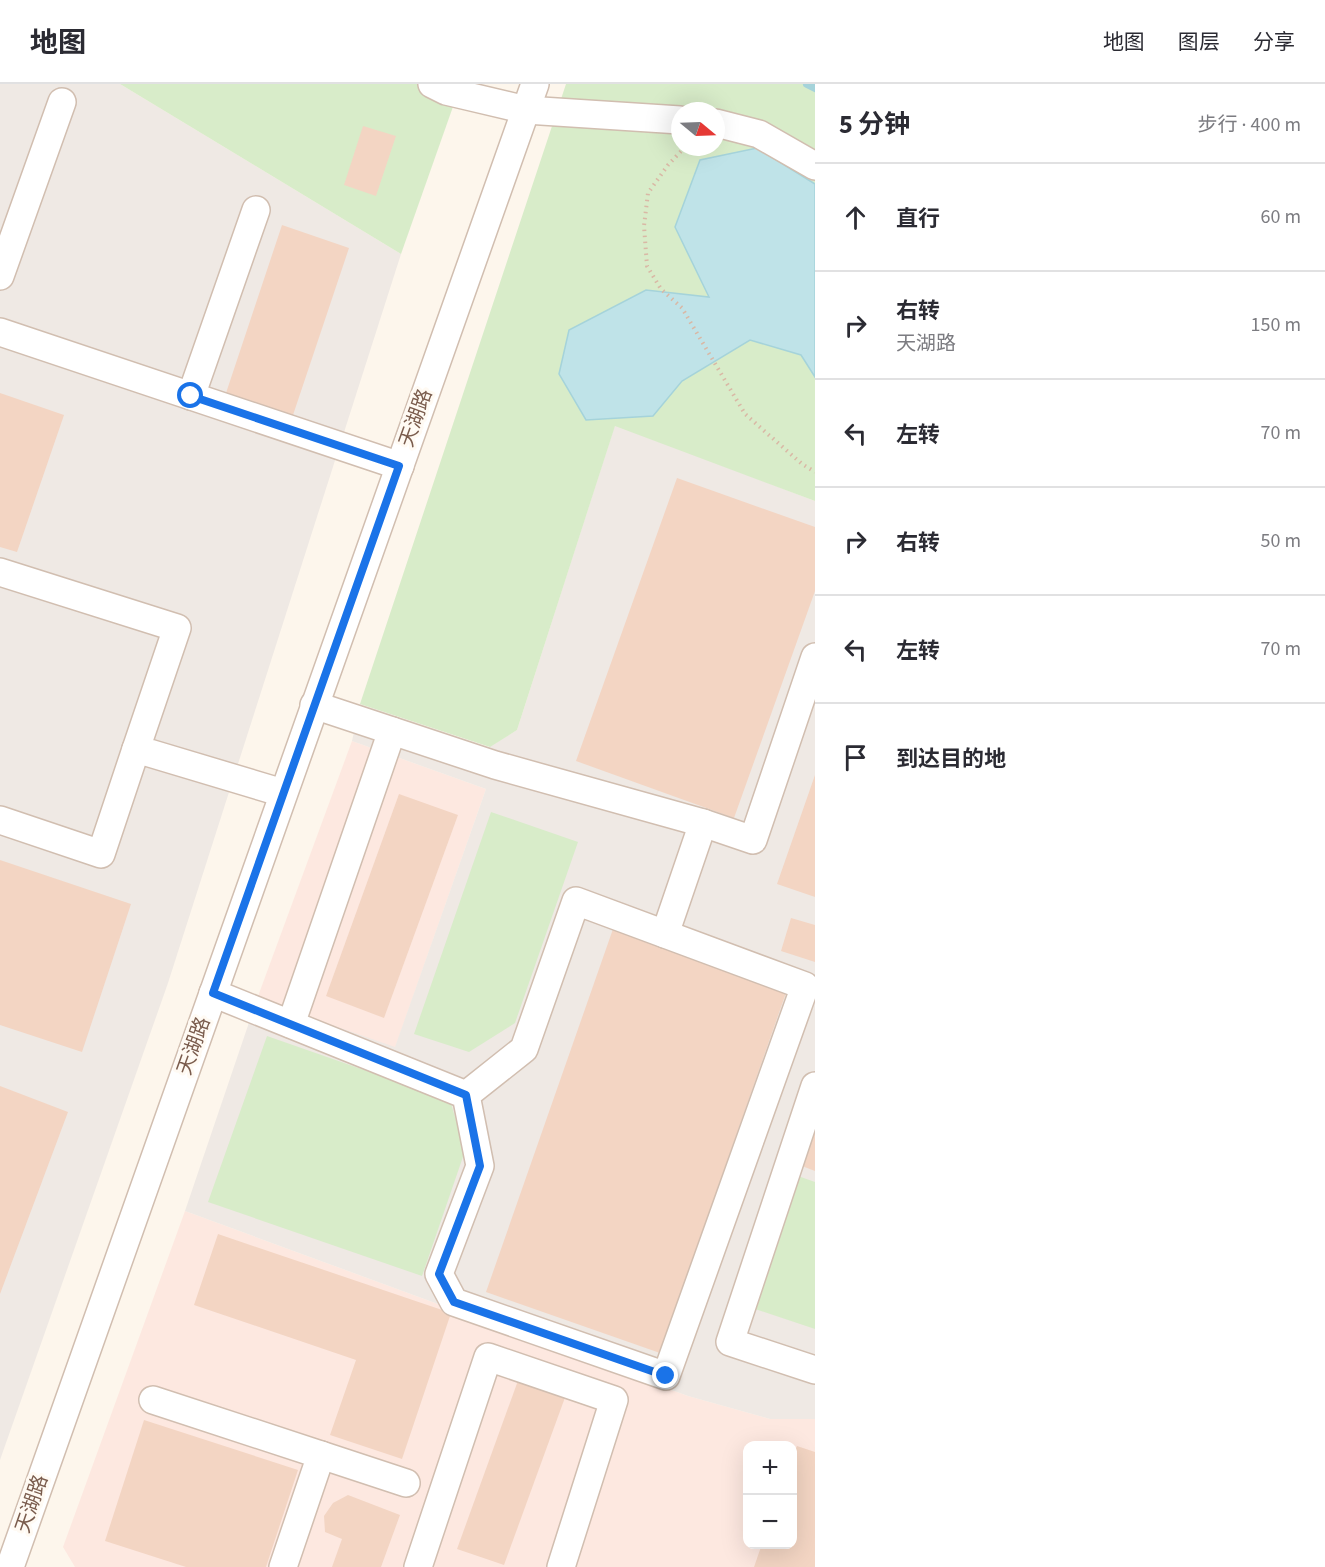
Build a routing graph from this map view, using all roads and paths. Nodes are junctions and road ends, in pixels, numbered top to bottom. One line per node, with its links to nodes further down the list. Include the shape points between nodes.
1 (432, 84): 4 (street, via 446,92)
2 (535, 84): 4 (street, 天湖路)
3 (62, 102): 10 (street)
4 (526, 110): 5 (street); 13 (street, 天湖路)
5 (671, 119)
6 (725, 125): 8 (street, via 759,134)
7 (677, 156): 14 (path, via 648,193 644,226 647,266 661,289 682,309 745,414)
8 (815, 166)
9 (256, 210): 12 (street)
10 (0, 276)
11 (0, 332): 12 (street)
12 (191, 396): 13 (street)
13 (399, 466): 17 (street, 天湖路)
14 (815, 472)
15 (0, 572): 19 (street, via 177,628)
16 (815, 657): 22 (street, via 753,840)
17 (314, 705): 18 (street); 20 (street, 天湖路)
18 (392, 731): 22 (street, via 495,765); 25 (street)
19 (136, 749): 20 (street); 21 (street, via 101,854)
20 (283, 793): 24 (street, 天湖路)
21 (0, 820)
22 (703, 823): 23 (street)
23 (665, 934): 27 (street, via 576,902 524,1049); 27 (street, via 805,986 666,1376 454,1302 439,1274 480,1166)
24 (213, 993): 25 (street); 32 (street, 天湖路)
25 (291, 1024): 27 (street)
26 (815, 1086): 28 (street, via 730,1342)
27 (466, 1095)
28 (815, 1370)
29 (153, 1400): 30 (street)
30 (321, 1455): 31 (street); 33 (street)
31 (406, 1483)
32 (10, 1567)
33 (283, 1567)
34 (418, 1567): 35 (street, via 488,1357 615,1400)
35 (561, 1567)

